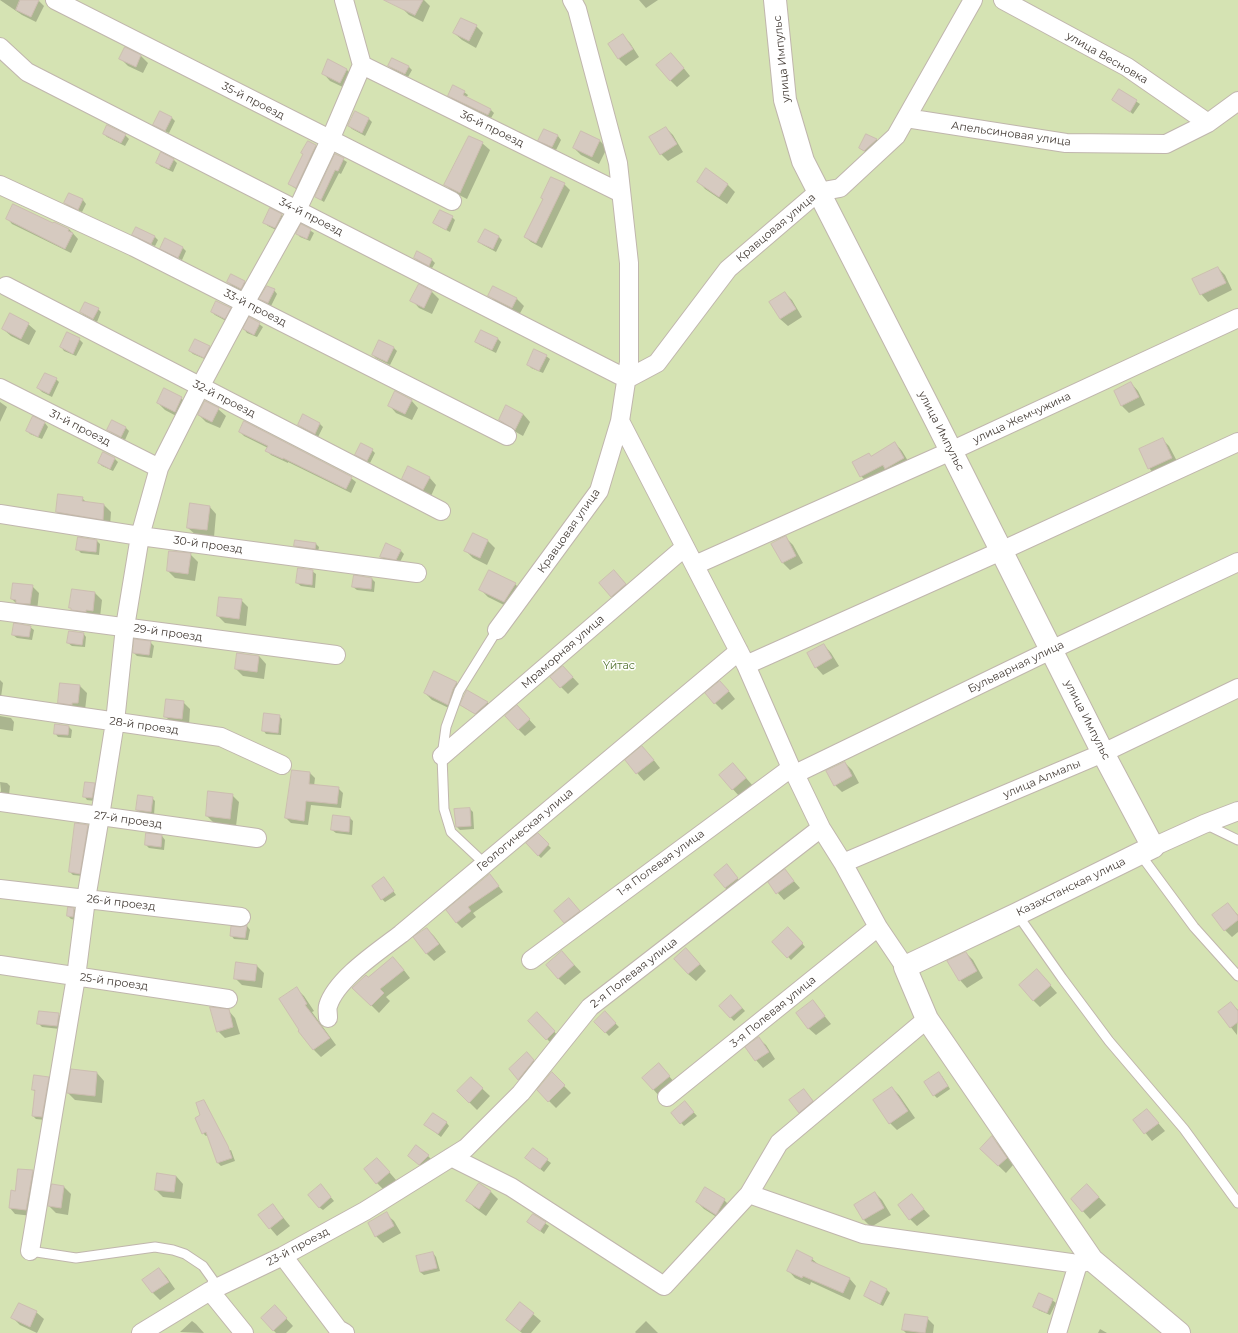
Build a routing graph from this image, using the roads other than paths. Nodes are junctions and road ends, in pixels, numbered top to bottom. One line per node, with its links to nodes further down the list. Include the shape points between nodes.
1 (55, 0): 12 (street, 35-й проезд)
2 (344, 0): 8 (street)
3 (572, 0): 15 (street, Кравцовая улица, via 577,9 618,163)
4 (775, 0): 14 (street, улица Импульс, via 785,100 802,161)
5 (973, 0): 10 (street, Кравцовая улица)
6 (1002, 0): 11 (street, улица Весновка, via 1127,67)
7 (0, 47): 17 (street, 34-й проезд, via 27,72)
8 (362, 65): 12 (street); 15 (street, 36-й проезд)
9 (1238, 101): 11 (street, Апельсиновая улица)
10 (906, 118): 11 (street, Апельсиновая улица, via 1066,143 1166,144); 14 (street, Кравцовая улица, via 896,136 840,188)
11 (1208, 123)
12 (330, 140): 16 (street, 35-й проезд); 17 (street)
13 (0, 185): 19 (street, 33-й проезд, via 134,247)
14 (818, 192): 21 (street, Кравцовая улица, via 728,269 657,363); 27 (street, улица Импульс)
15 (621, 193): 21 (street, Кравцовая улица, via 629,262)
16 (452, 202)
17 (297, 210): 19 (street); 21 (street, 34-й проезд)
18 (6, 286): 22 (street, 32-й проезд)
19 (245, 303): 22 (street); 25 (street, 33-й проезд)
20 (1238, 318): 27 (street, улица Жемчужина)
21 (627, 379): 24 (street, Кравцовая улица)
22 (200, 387): 28 (street); 29 (street, 32-й проезд)
23 (0, 388): 28 (street, 31-й проезд)
24 (620, 421): 32 (street); 39 (street, Кравцовая улица, via 599,491)
25 (507, 436)
26 (1238, 442): 33 (street, Геологическая улица)
27 (951, 451): 33 (street, улица Импульс); 35 (street, улица Жемчужина)
28 (159, 468): 31 (street)
29 (441, 511)
30 (0, 514): 31 (street, 30-й проезд)
31 (140, 536): 36 (street, 30-й проезд); 38 (street)
32 (685, 547): 35 (street); 47 (street, Мраморная улица)
33 (1002, 551): 40 (street, улица Импульс); 42 (street, Геологическая улица)
34 (1238, 562): 40 (street, Бульварная улица)
35 (695, 565): 42 (street)
36 (417, 573)
37 (0, 610): 38 (street, 29-й проезд)
38 (125, 627): 41 (street, 29-й проезд); 45 (street)
39 (497, 630): 47 (lane, via 459,691 446,727)
40 (1051, 650): 46 (street, улица Импульс); 49 (street, Бульварная улица)
41 (336, 655)
42 (742, 658): 49 (street); 59 (street, Геологическая улица)
43 (1238, 688): 46 (street, улица Алмалы)
44 (0, 706): 45 (street, 28-й проезд)
45 (115, 722): 48 (street, 28-й проезд, via 221,737); 52 (street)
46 (1103, 752): 57 (street, улица Импульс); 58 (street, улица Алмалы)
47 (442, 756): 59 (lane, via 444,809 450,832)
48 (282, 765)
49 (793, 771): 54 (street); 65 (street, 1-я Полевая улица)
50 (0, 802): 52 (street, 27-й проезд)
51 (1238, 811): 53 (street, Казахстанская улица)
52 (100, 816): 55 (street, 27-й проезд); 61 (street)
53 (1204, 824): 56 (lane); 57 (street, Казахстанская улица)
54 (821, 828): 58 (street); 74 (street, 2-я Полевая улица, via 590,1007 521,1093 466,1148)
55 (257, 838)
56 (1238, 840)
57 (1147, 850): 62 (street, Казахстанская улица); 69 (lane, via 1194,927)
58 (843, 863): 64 (street)
59 (485, 864): 71 (street, Геологическая улица, via 360,965 334,993 328,1007)
60 (0, 889): 61 (street, 26-й проезд)
61 (86, 899): 63 (street, 26-й проезд); 68 (street)
62 (1017, 914): 67 (street, Казахстанская улица); 76 (lane, via 1109,1041 1184,1129)
63 (241, 917)
64 (878, 928): 67 (street); 73 (street, 3-я Полевая улица)
65 (531, 960)
66 (0, 965): 68 (street, 25-й проезд)
67 (905, 967): 72 (street)
68 (76, 976): 70 (street, 25-й проезд); 77 (street)
69 (1238, 976)
70 (228, 999)
71 (328, 1018)
72 (927, 1019): 75 (street, via 779,1143); 79 (street)
73 (667, 1097)
74 (451, 1157): 75 (street, via 512,1187 664,1286); 78 (street, 23-й проезд, via 365,1211)
75 (749, 1194): 79 (street, via 864,1234)
76 (1238, 1203)
77 (30, 1251): 80 (lane, via 76,1258 155,1247 174,1250 203,1266 213,1280)
78 (283, 1256): 80 (street, 23-й проезд); 83 (street, via 338,1329)
79 (1085, 1262): 84 (street); 85 (street)
80 (210, 1291): 81 (street, 23-й проезд); 82 (street)
81 (141, 1333)
82 (244, 1333)
83 (345, 1333)
84 (1057, 1333)
85 (1179, 1333)

